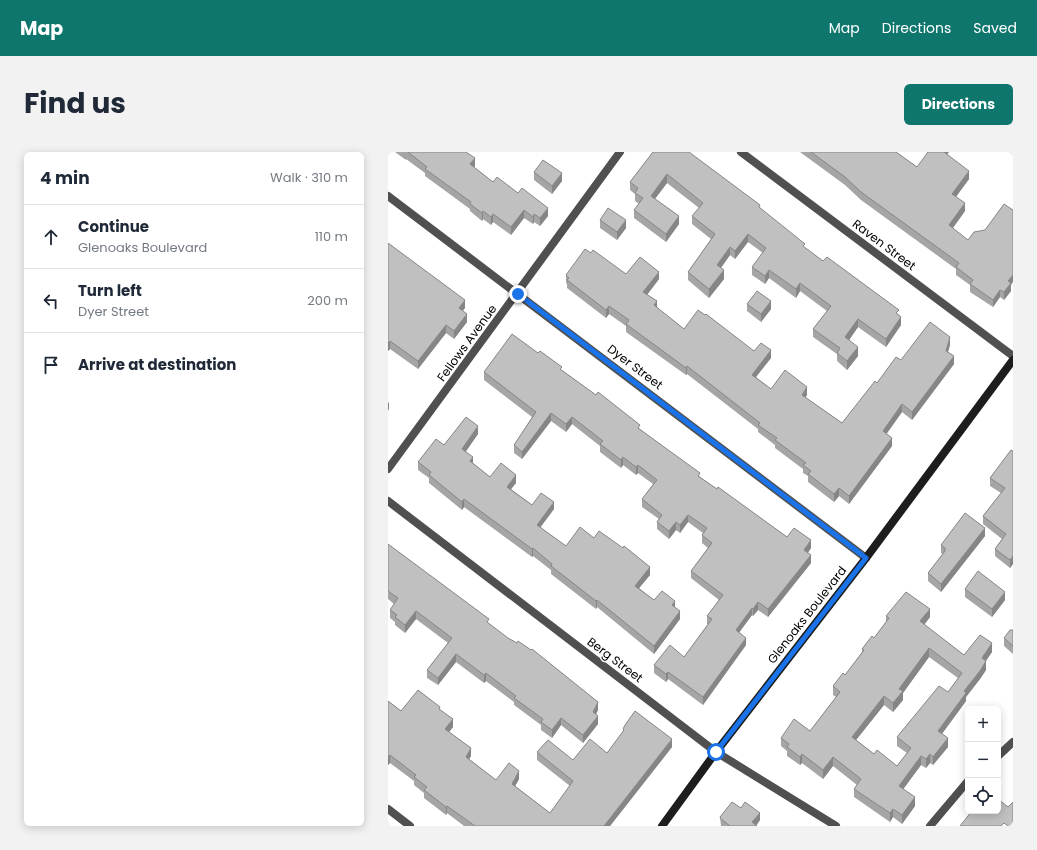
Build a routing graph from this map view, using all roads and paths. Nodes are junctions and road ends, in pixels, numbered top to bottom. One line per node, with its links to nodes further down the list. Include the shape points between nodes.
1 (620, 152): 4 (street, Fellows Avenue)
2 (741, 152): 5 (street, Raven Street)
3 (388, 196): 4 (street, Dyer Street)
4 (518, 294): 7 (street, Fellows Avenue); 9 (street, Dyer Street)
5 (1013, 356)
6 (1013, 360): 9 (main road, Glenoaks Boulevard)
7 (388, 470)
8 (388, 501): 11 (street, Berg Street)
9 (866, 558): 11 (main road, Glenoaks Boulevard)
10 (1013, 742): 12 (street)
11 (716, 752): 16 (main road, Glenoaks Boulevard); 17 (street, Berg Street)
12 (1001, 753)
13 (965, 785): 18 (street)
14 (388, 809): 15 (street)
15 (410, 826)
16 (662, 826)
17 (836, 826)
18 (930, 826)

